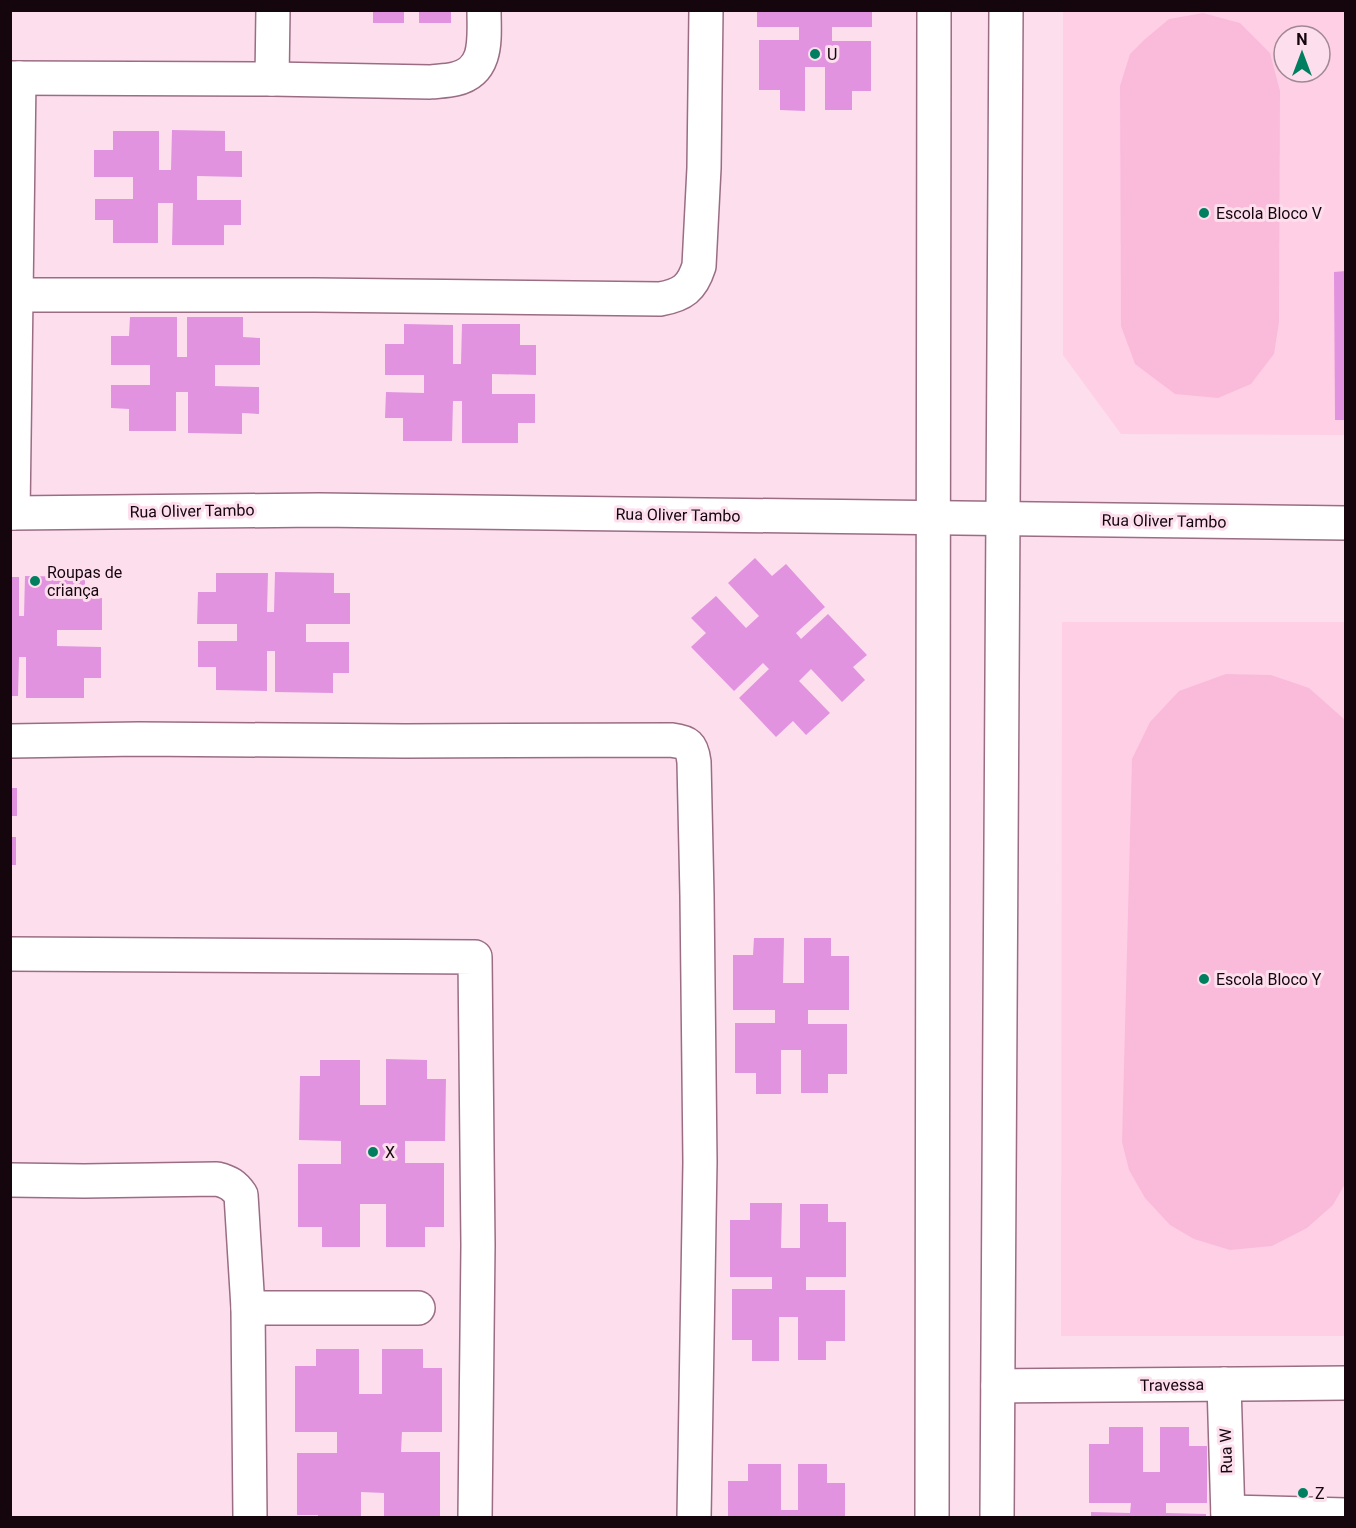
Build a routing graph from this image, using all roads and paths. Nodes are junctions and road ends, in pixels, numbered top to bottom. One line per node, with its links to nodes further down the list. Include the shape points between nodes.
1 (273, 10): 7 (street)
2 (484, 10): 7 (street, via 484,46 479,63 455,80)
3 (706, 10): 8 (street, via 699,266 688,287 676,296 660,299)
4 (934, 10): 10 (street)
5 (1006, 10): 11 (street)
6 (15, 78): 7 (street); 8 (street)
7 (272, 79)
8 (14, 296): 9 (street)
9 (12, 512): 10 (street, Rua Oliver Tambo, via 319,510)
10 (934, 518): 11 (street, Rua Oliver Tambo); 26 (street)
11 (1003, 519): 12 (street, Rua Oliver Tambo); 20 (street)
12 (1346, 523)
13 (10, 741): 25 (street, via 671,740 689,746 693,752 695,796 700,1162)
14 (10, 954): 24 (street, via 475,957)
15 (10, 1180): 16 (street, via 229,1182 241,1195)
16 (248, 1308): 17 (street); 23 (street)
17 (418, 1308)
18 (1346, 1383): 19 (street, Travessa)
19 (1224, 1384): 20 (street, Travessa); 21 (street, Rua W)
20 (998, 1386): 27 (street)
21 (1228, 1515): 22 (street)
22 (1346, 1515)
23 (250, 1518)
24 (476, 1518)
25 (694, 1518)
26 (932, 1518)
27 (997, 1518)

